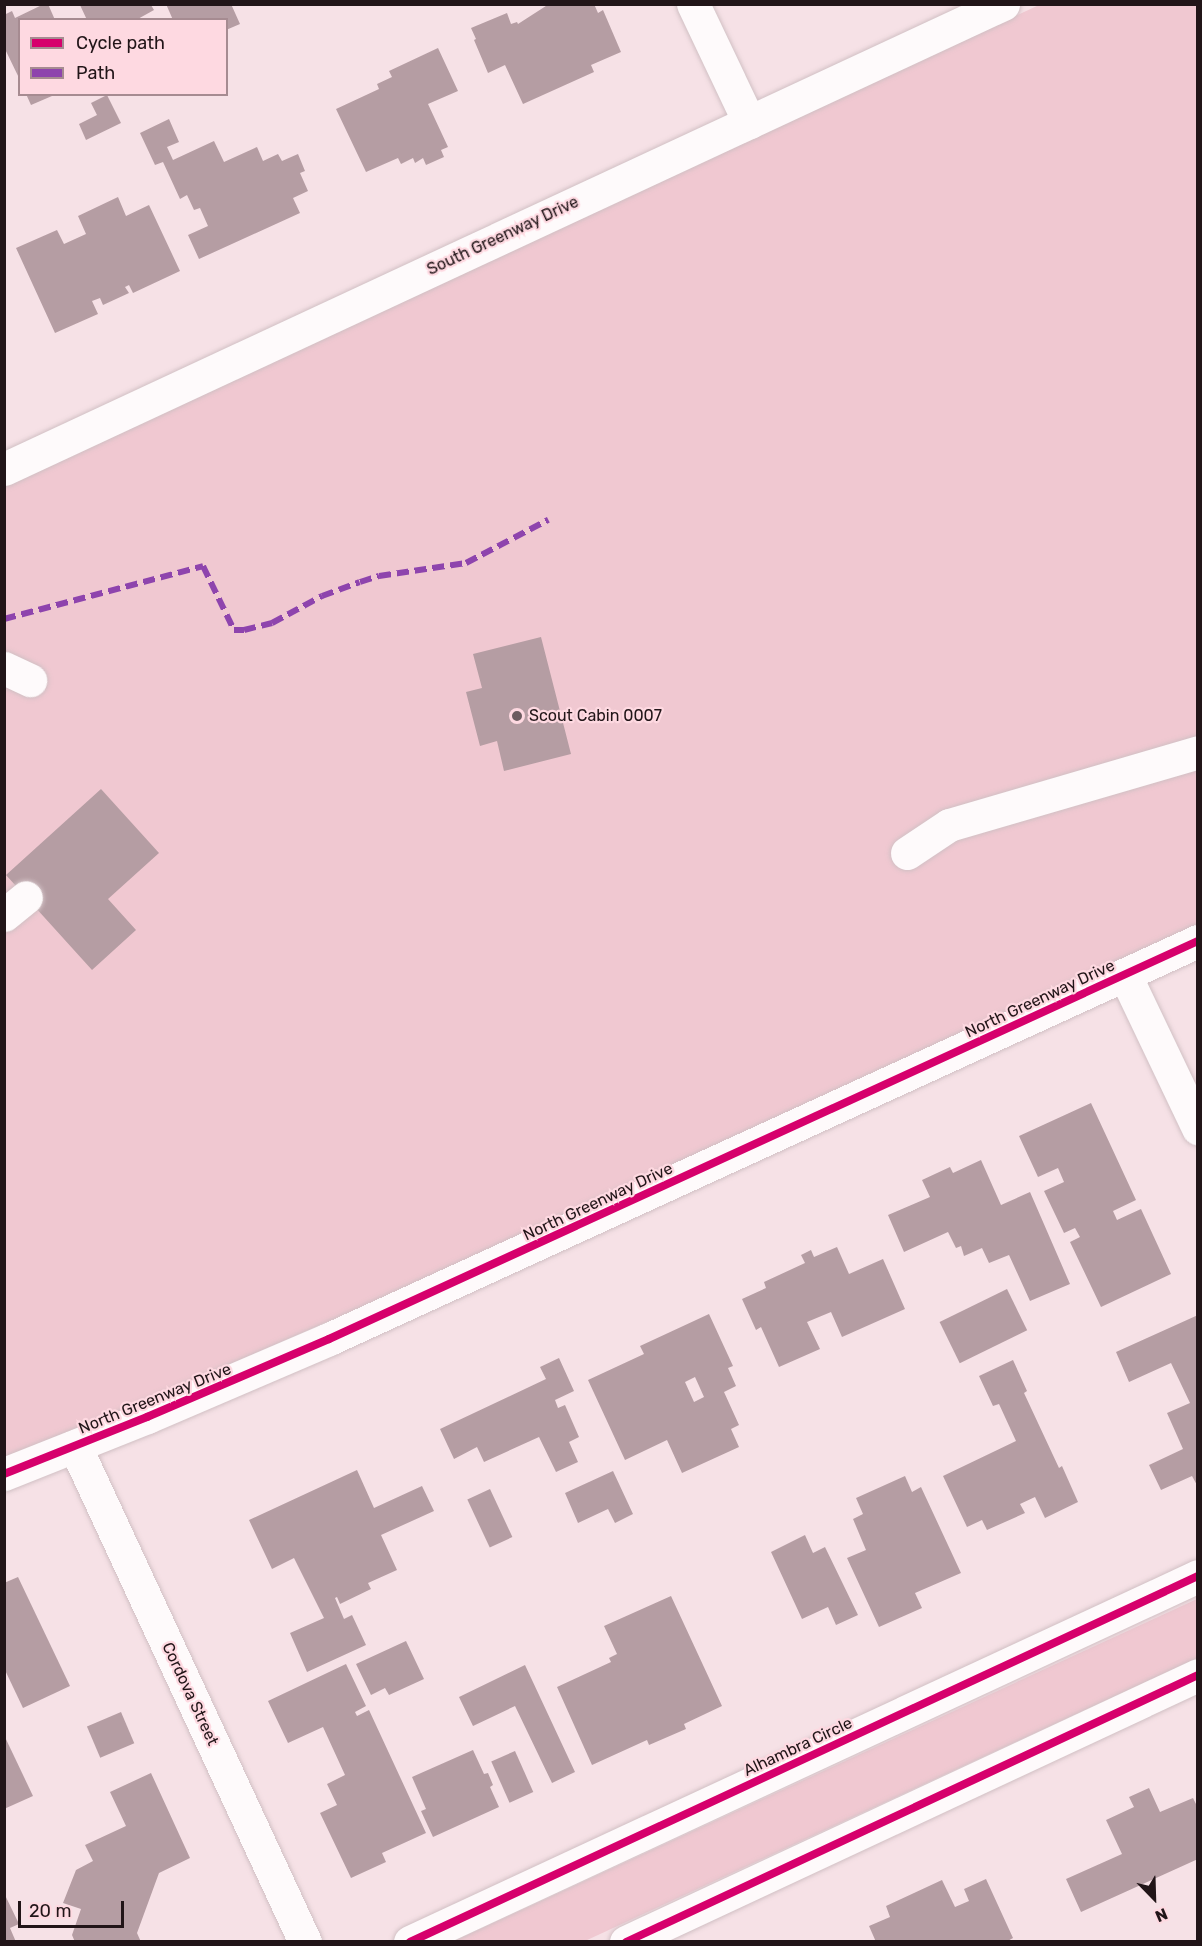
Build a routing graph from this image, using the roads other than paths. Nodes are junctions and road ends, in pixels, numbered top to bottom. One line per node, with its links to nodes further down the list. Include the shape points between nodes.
1 (693, 4): 3 (street)
2 (1003, 4): 3 (street, South Greenway Drive)
3 (748, 122): 4 (street, South Greenway Drive)
4 (4, 469)
5 (1197, 752): 6 (street, via 950,825)
6 (907, 853)
7 (1197, 941): 8 (street, North Greenway Drive)
8 (1125, 975): 9 (street); 10 (street, North Greenway Drive, via 431,1294)
9 (1197, 1128)
10 (75, 1446): 11 (street, North Greenway Drive); 14 (street, Cordova Street)
11 (4, 1474)
12 (1197, 1576): 15 (street, Alhambra Circle)
13 (1197, 1676): 16 (street)
14 (305, 1941)
15 (410, 1941)
16 (626, 1941)

